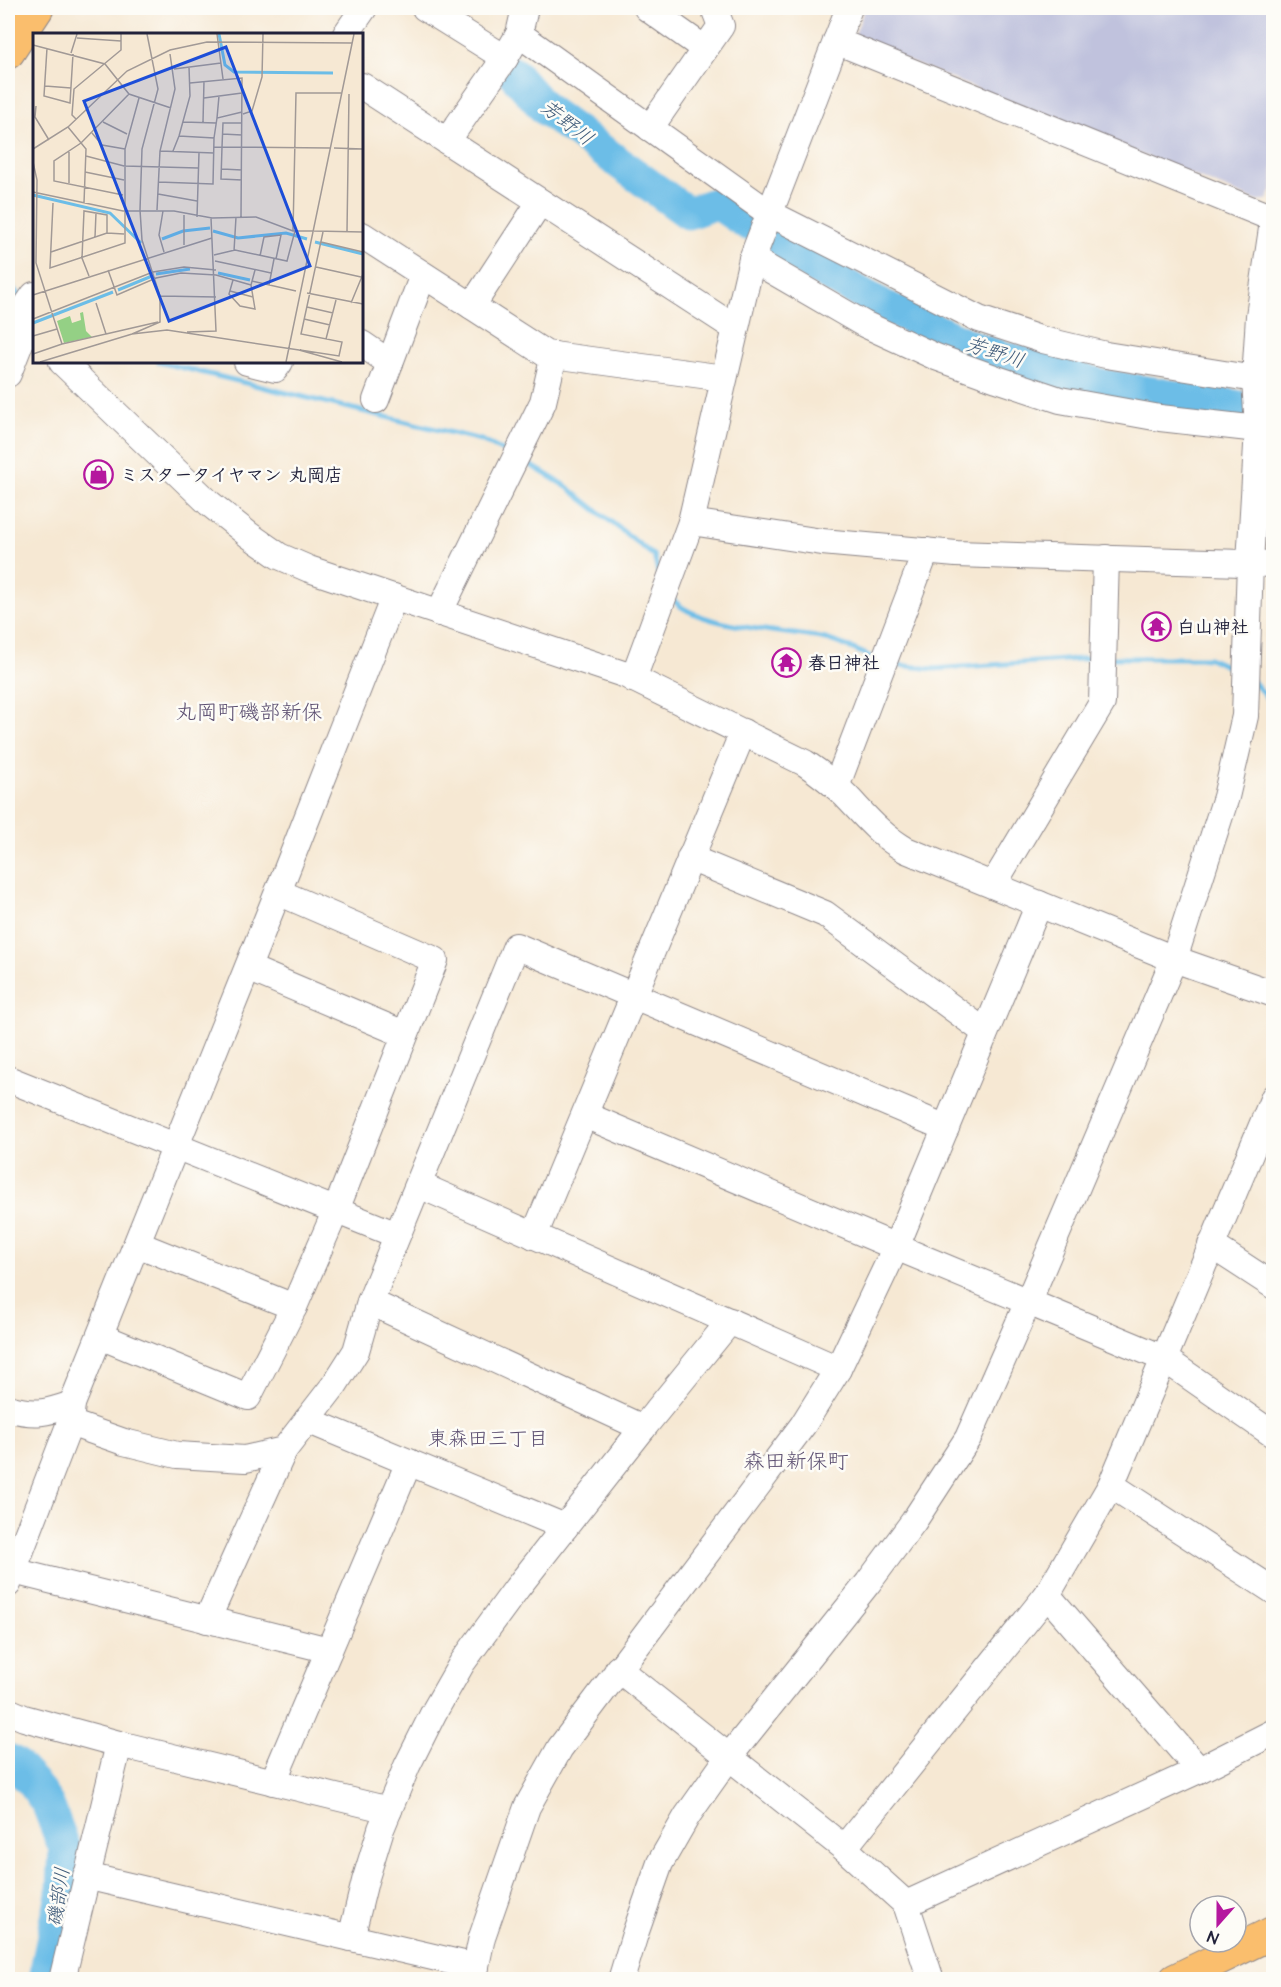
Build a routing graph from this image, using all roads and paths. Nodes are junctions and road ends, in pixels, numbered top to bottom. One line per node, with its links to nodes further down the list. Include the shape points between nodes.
1 (37, 8): 12 (highway)
2 (364, 8): 8 (street)
3 (425, 8): 13 (street)
4 (525, 8): 9 (street)
5 (647, 8): 11 (street)
6 (714, 8): 11 (street, via 721,26)
7 (849, 8): 10 (street)
8 (347, 33)
9 (519, 34): 13 (street); 15 (street)
10 (836, 41): 18 (street); 19 (street)
11 (705, 50): 15 (street)
12 (8, 52)
13 (505, 58): 16 (street)
14 (363, 87): 16 (street)
15 (650, 128): 18 (street)
16 (447, 141): 17 (street)
17 (540, 202): 24 (street); 26 (street)
18 (769, 213): 21 (street); 35 (street, via 979,320 1106,355)
19 (1273, 216): 35 (street, via 1259,316)
20 (363, 236): 22 (street)
21 (752, 259): 26 (street); 37 (street, via 864,324 936,357 1060,400 1160,418)
22 (423, 275): 24 (street); 32 (street)
23 (33, 297): 25 (street)
24 (472, 306): 28 (street, via 546,354)
25 (21, 326): 33 (street)
26 (735, 328): 34 (street)
27 (363, 345): 32 (street)
28 (554, 355): 34 (street); 43 (street, via 543,402)
29 (63, 363): 42 (street, via 209,503 249,535 279,556 309,569)
30 (251, 363): 31 (street, via 275,369)
31 (278, 363)
32 (390, 363): 36 (street)
33 (8, 374)
34 (724, 378): 38 (street)
35 (1264, 378): 37 (street)
36 (376, 400)
37 (1266, 429): 41 (street)
38 (691, 522): 39 (street, via 822,542); 44 (street)
39 (926, 551): 40 (street); 46 (street)
40 (1106, 558): 41 (street); 48 (street, via 1102,703)
41 (1262, 563): 51 (street, via 1245,716 1226,797)
42 (394, 597): 43 (street); 49 (street)
43 (439, 612): 44 (street)
44 (633, 679): 45 (street)
45 (742, 732): 46 (street, via 805,763); 47 (street)
46 (836, 787): 48 (street, via 891,841)
47 (690, 858): 54 (street); 55 (street, via 825,914)
48 (993, 885): 50 (street)
49 (278, 892): 52 (street); 56 (street, via 435,960)
50 (1039, 904): 51 (street); 55 (street)
51 (1174, 959): 53 (street); 72 (street)
52 (248, 968): 56 (street); 62 (street)
53 (1274, 994)
54 (633, 996): 59 (street); 60 (street); 63 (street, via 516,946)
55 (986, 1032): 60 (street)
56 (404, 1034): 64 (street)
57 (8, 1078): 62 (street)
58 (1274, 1097): 61 (street)
59 (585, 1115): 66 (street); 69 (street)
60 (946, 1128): 69 (street)
61 (1267, 1133): 68 (street)
62 (176, 1146): 64 (street); 67 (street)
63 (419, 1185): 65 (street); 66 (street)
64 (336, 1210): 65 (street); 73 (street)
65 (397, 1235): 71 (street)
66 (534, 1236): 74 (street)
67 (137, 1244): 73 (street); 75 (street)
68 (1211, 1245): 70 (street); 76 (street)
69 (896, 1247): 72 (street); 77 (street)
70 (1274, 1286)
71 (370, 1302): 80 (street, via 356,1351); 81 (street)
72 (1028, 1302): 76 (street); 96 (street, via 968,1438 914,1521)
73 (294, 1307): 75 (street, via 248,1397)
74 (730, 1322): 77 (street); 81 (street)
75 (100, 1336): 79 (street)
76 (1163, 1358): 82 (street); 85 (street)
77 (838, 1369): 92 (street, via 803,1425)
78 (8, 1408): 79 (street, via 27,1414)
79 (71, 1413): 83 (street, via 124,1442 177,1455 245,1459); 87 (street)
80 (307, 1420): 83 (street); 84 (street)
81 (643, 1428): 86 (street)
82 (1274, 1435)
83 (284, 1450): 90 (street)
84 (409, 1462): 86 (street); 91 (street)
85 (1111, 1485): 88 (street); 89 (street)
86 (564, 1527): 99 (street, via 462,1663 407,1766)
87 (10, 1577): 90 (street)
88 (1274, 1591)
89 (1047, 1595): 97 (street); 100 (street)
90 (207, 1620): 91 (street)
91 (329, 1650): 98 (street)
92 (618, 1669): 96 (street); 105 (street, via 560,1748 527,1807 482,1937)
93 (8, 1712): 95 (street)
94 (1274, 1732): 97 (street)
95 (119, 1744): 98 (street); 101 (street)
96 (728, 1758): 100 (street); 107 (street, via 660,1863)
97 (1199, 1770): 102 (street)
98 (273, 1782): 99 (street)
99 (389, 1810): 104 (street)
100 (844, 1848): 102 (street)
101 (86, 1876): 104 (street); 106 (street)
102 (906, 1904): 108 (street)
103 (1274, 1932): 109 (main road)
104 (351, 1938): 105 (street)
105 (475, 1973)
106 (62, 1980)
107 (621, 1980)
108 (931, 1980)
109 (1175, 1980)

